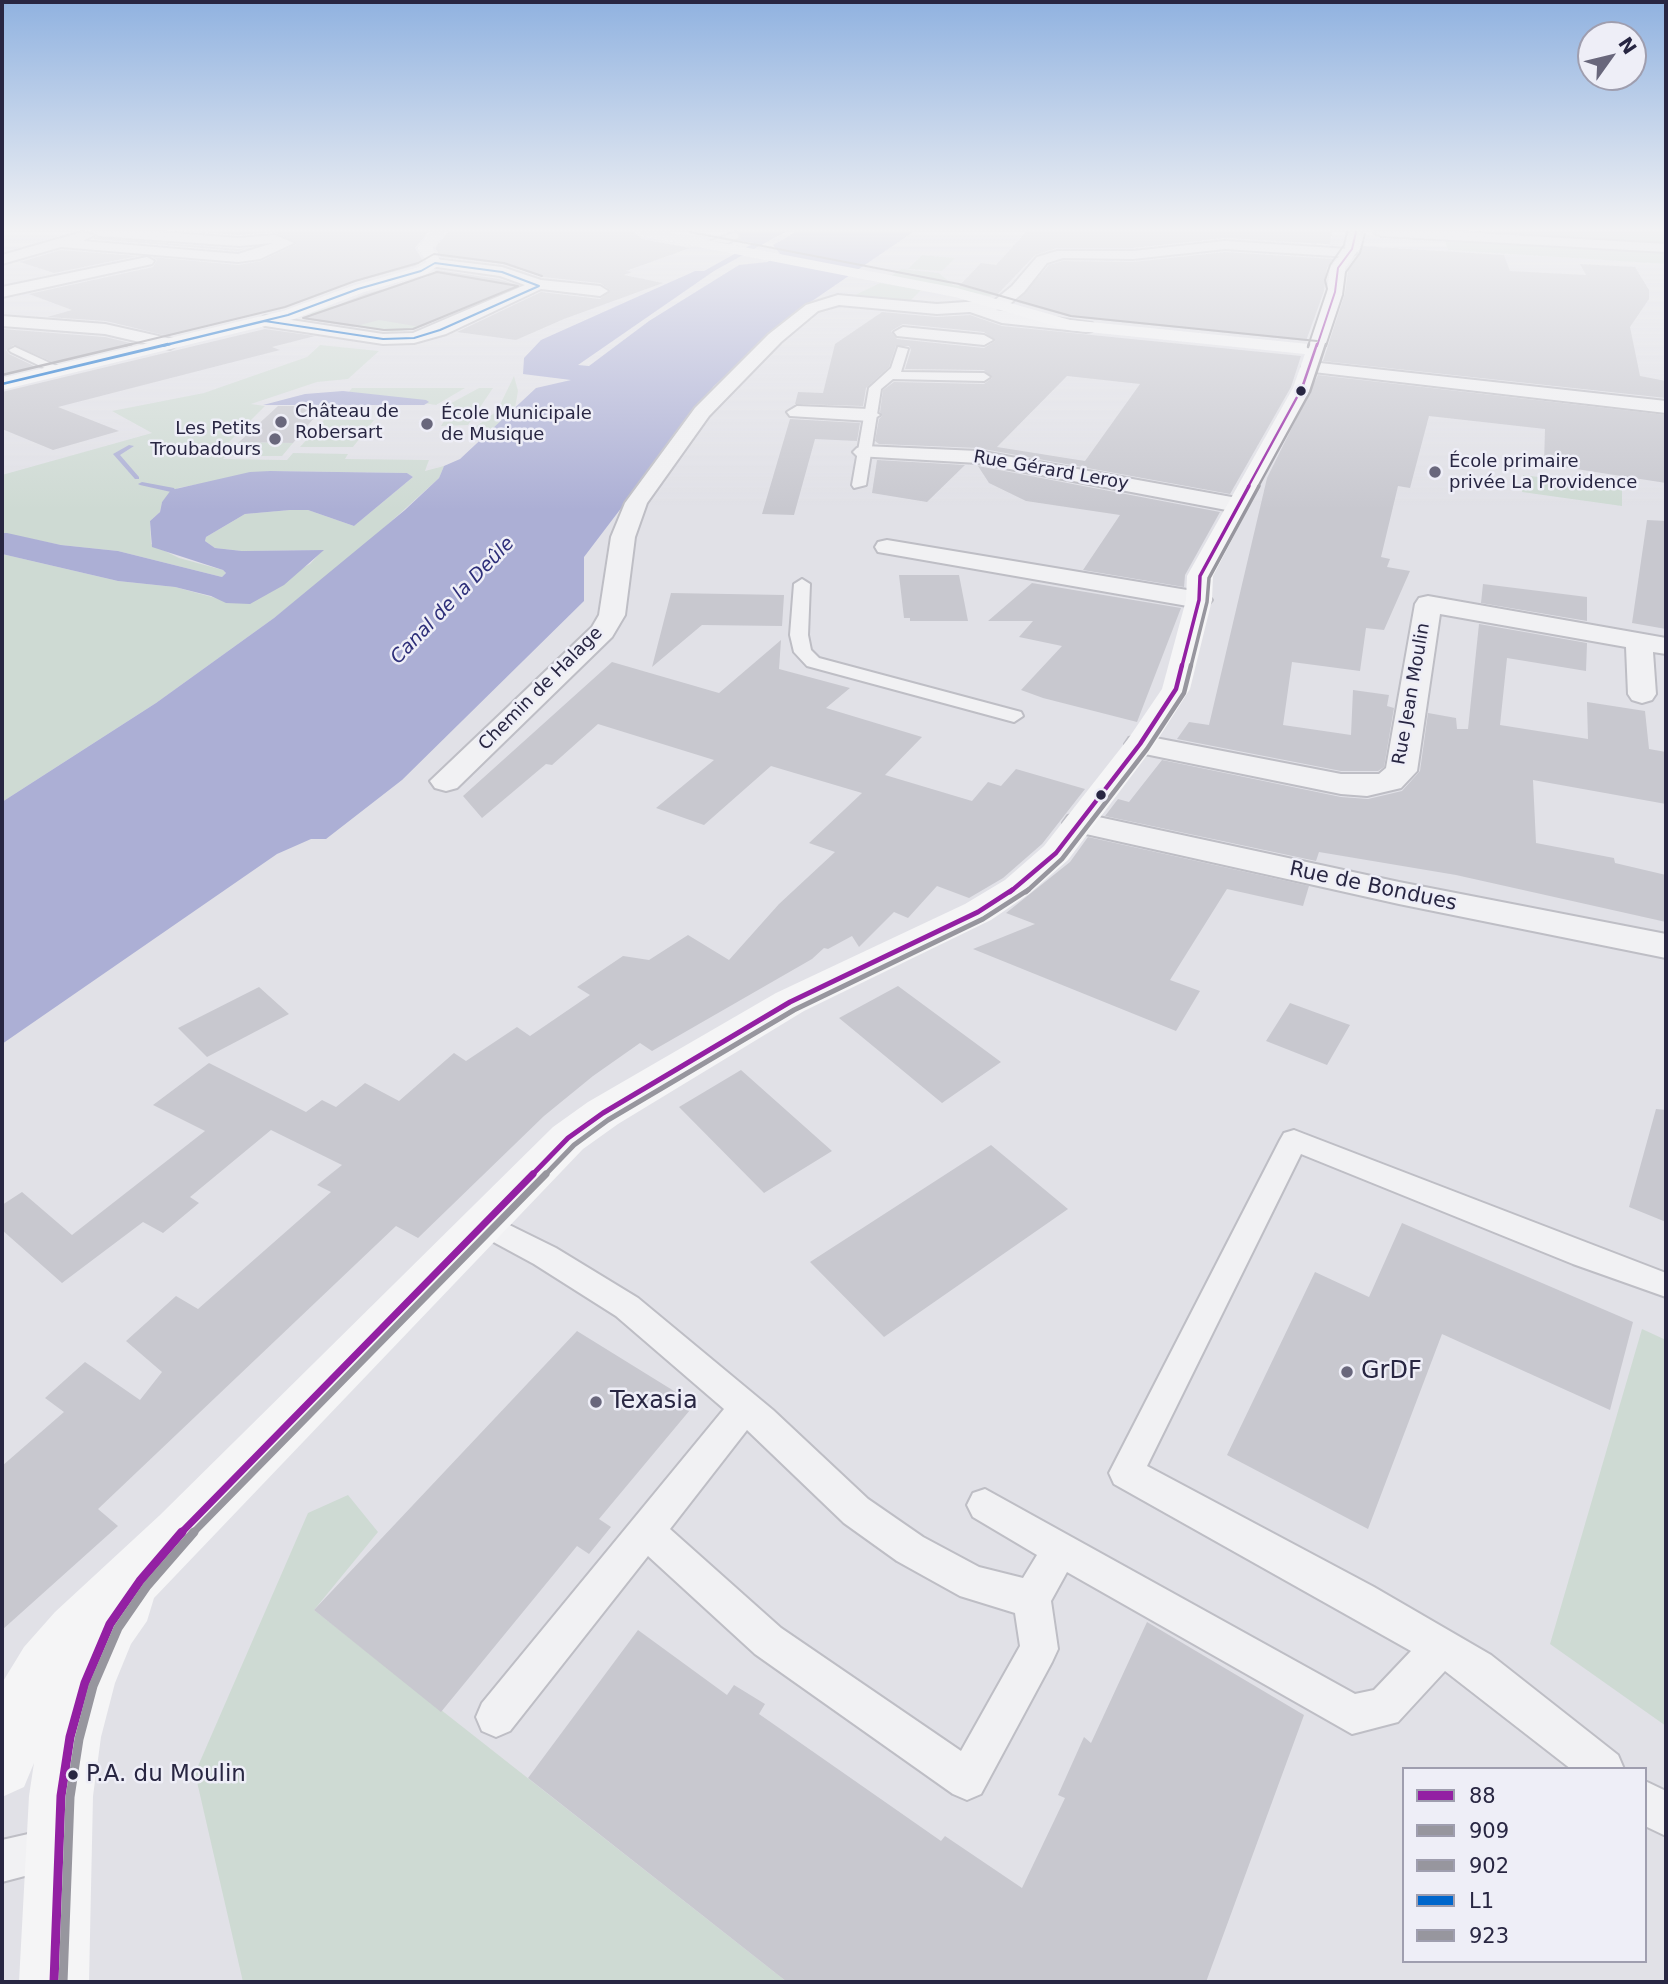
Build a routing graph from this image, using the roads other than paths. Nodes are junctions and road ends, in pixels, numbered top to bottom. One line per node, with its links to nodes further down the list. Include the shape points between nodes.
1 (51, 325): 13 (street, via 98,328)
2 (250, 325): 13 (street)
3 (289, 325): 4 (street, via 383,339 414,338)
4 (452, 325)
5 (792, 325): 33 (street, Chemin de Halage, via 702,412 631,512 607,625)
6 (914, 325): 11 (street)
7 (1062, 325): 10 (street)
8 (1074, 325): 10 (street)
9 (1324, 325): 15 (street)
10 (1086, 327): 15 (street)
11 (902, 338): 12 (street); 17 (lane)
12 (984, 340)
13 (170, 344): 16 (street)
14 (15, 350): 16 (lane)
15 (1313, 358): 20 (street); 25 (street, via 1287,417)
16 (59, 371): 19 (street)
17 (892, 375): 18 (lane); 22 (lane, via 876,385)
18 (984, 377)
19 (2, 384)
20 (1666, 407)
21 (797, 412): 22 (street)
22 (870, 415): 23 (lane)
23 (864, 452): 24 (lane); 25 (street, Rue Gérard Leroy, via 978,457)
24 (859, 485)
25 (1237, 505): 28 (street, via 1199,576)
26 (887, 547): 28 (street)
27 (802, 584): 31 (lane, via 799,635 803,652 813,662)
28 (1199, 600): 32 (street, via 1176,689)
29 (1652, 644): 30 (street, Rue Jean Moulin); 32 (street, Rue Jean Moulin, via 1428,604 1401,771 1380,784 1340,784)
30 (1642, 694)
31 (1014, 716)
32 (1140, 744): 34 (street)
33 (446, 781)
34 (1080, 823): 35 (street, Rue de Bondues); 36 (street, via 1044,864 985,908 790,1002 583,1126)
35 (1666, 946)
36 (485, 1224): 38 (lane, via 627,1307); 41 (street)
37 (1666, 1285): 44 (lane, via 1294,1140 1126,1473)
38 (745, 1408): 40 (lane); 43 (lane, via 856,1511 910,1549 973,1583)
39 (985, 1505): 42 (lane)
40 (646, 1531): 43 (lane, via 768,1641 967,1780 1039,1649); 46 (lane)
41 (180, 1534): 45 (street); 51 (street, via 110,1624 85,1683 61,1796)
42 (1060, 1549): 43 (lane); 44 (lane, via 1352,1714 1384,1708)
43 (1032, 1599)
44 (1441, 1648): 48 (lane, via 1477,1669)
45 (13, 1695): 47 (street)
46 (496, 1717)
47 (2, 1765)
48 (1601, 1767)
49 (1647, 1802): 50 (lane)
50 (1666, 1815)
51 (60, 1848): 52 (lane); 53 (street)
52 (2, 1861)
53 (54, 1982)

